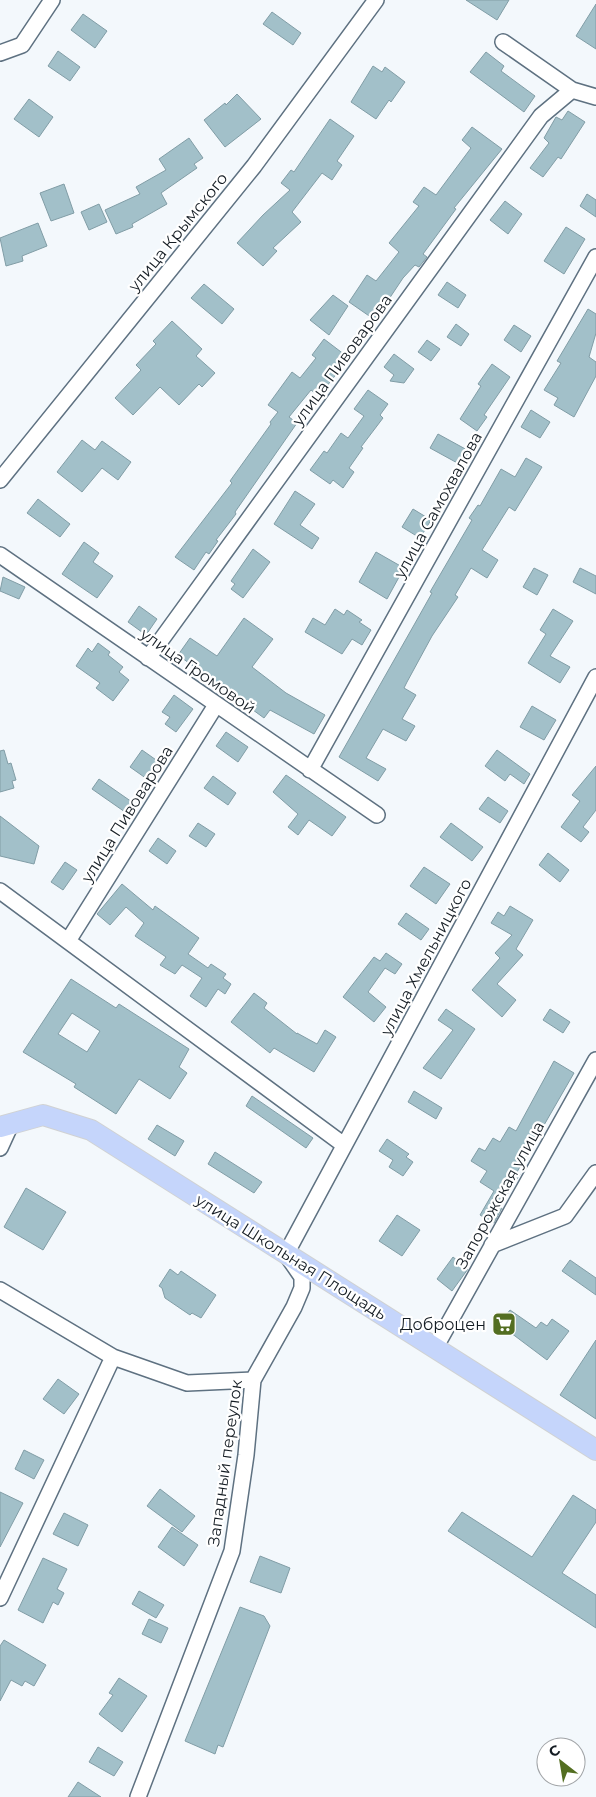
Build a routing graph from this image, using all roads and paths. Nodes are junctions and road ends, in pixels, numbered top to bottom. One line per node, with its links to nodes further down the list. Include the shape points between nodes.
1 (52, 0): 4 (street, via 22,45)
2 (376, 0): 8 (street, улица Крымского, via 254,166)
3 (503, 42): 5 (street)
4 (0, 53)
5 (572, 90): 6 (street); 10 (street, улица Пивоварова, via 541,116)
6 (596, 97)
7 (596, 257): 13 (street, улица Самохвалова)
8 (0, 480)
9 (0, 555): 10 (street, улица Громовой)
10 (148, 658): 12 (street, улица Громовой)
11 (596, 677): 19 (street, улица Хмельницкого)
12 (216, 705): 13 (street, улица Громовой); 16 (street, улица Пивоварова)
13 (310, 770): 14 (street, улица Громовой)
14 (377, 815)
15 (0, 891): 16 (street)
16 (68, 941): 19 (street)
17 (596, 1060): 22 (street, Запорожская улица)
18 (6, 1126): 20 (street); 23 (main road, улица Школьная Площадь, via 43,1116 91,1130)
19 (344, 1145): 23 (street, улица Хмельницкого)
20 (0, 1148)
21 (596, 1173): 22 (street, via 565,1216)
22 (492, 1245): 25 (street, Запорожская улица)
23 (286, 1254): 25 (main road, улица Школьная Площадь); 27 (street, Западный переулок, via 302,1277 302,1288)
24 (0, 1290): 26 (street)
25 (434, 1348): 28 (main road, улица Школьная Площадь)
26 (113, 1357): 27 (street, via 187,1382); 29 (street)
27 (253, 1380): 30 (street, Западный переулок, via 232,1551)
28 (596, 1450)
29 (0, 1598)
30 (138, 1797)

